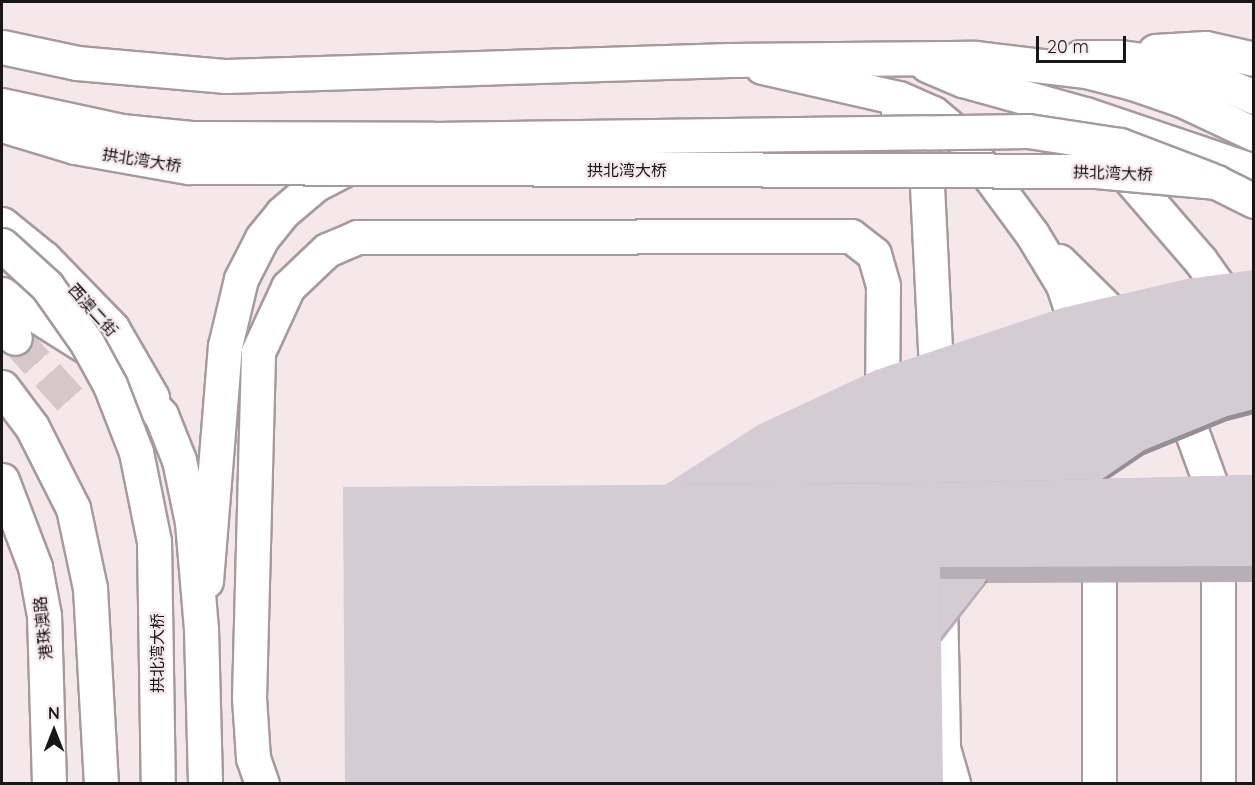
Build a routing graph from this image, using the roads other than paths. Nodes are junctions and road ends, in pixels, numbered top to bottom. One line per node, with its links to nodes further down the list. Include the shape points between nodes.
1 (2, 47): 4 (main road, via 77,63 226,76)
2 (1120, 57): 3 (main road, via 1184,46); 5 (main road); 7 (main road, via 1180,65)
3 (1254, 59)
4 (730, 60): 5 (main road, via 911,58); 6 (main road)
5 (969, 69): 10 (main road); 11 (main road, via 1076,70 1182,100); 13 (main road, via 1085,114)
6 (856, 87): 18 (main road, via 899,98 933,113 959,135); 25 (main road, via 894,108 915,130 926,165)
7 (1254, 97)
8 (2, 105): 12 (main road, bridge, via 121,131 191,138)
9 (2, 125): 14 (main road, 拱北湾大桥, bridge, via 75,147 189,167 1096,171)
10 (1088, 130): 16 (main road); 21 (main road, via 1200,260)
11 (1254, 134)
12 (433, 139): 14 (main road, bridge, via 1028,131 1120,145); 30 (main road, via 356,163 315,185 282,213 262,238 241,279 225,346)
13 (1254, 171)
14 (1216, 182): 15 (main road, 拱北湾大桥, bridge)
15 (1254, 201)
16 (1254, 212)
17 (2, 224): 24 (main road, 西澳二街, via 44,258 112,328 138,367)
18 (1032, 234): 22 (main road, via 1064,285 1081,333); 40 (main road, via 1157,361 1195,434 1211,485 1218,549)
19 (2, 245): 35 (main road, 拱北湾大桥, bridge, via 47,286 87,343 110,385 136,452 154,551)
20 (2, 294): 24 (main road, via 117,366)
21 (1254, 336)
22 (1090, 376)
23 (2, 387): 31 (main road, via 32,427 73,508 90,588)
24 (161, 415): 30 (main road, 西澳二街, via 179,460 192,522)
25 (937, 419)
26 (881, 439): 37 (main road, via 883,286 874,254 851,236 382,237 341,242 308,265 288,287 258,352 249,698 253,758)
27 (2, 480): 32 (main road, 港珠澳路, via 35,567 44,615)
28 (1099, 512): 39 (main road)
29 (940, 571): 38 (main road, via 944,748)
30 (201, 629): 36 (main road)
31 (100, 729): 33 (main road); 34 (main road)
32 (49, 783)
33 (91, 783)
34 (101, 783)
35 (158, 783)
36 (205, 783)
37 (262, 783)
38 (953, 783)
39 (1099, 783)
40 (1218, 783)

